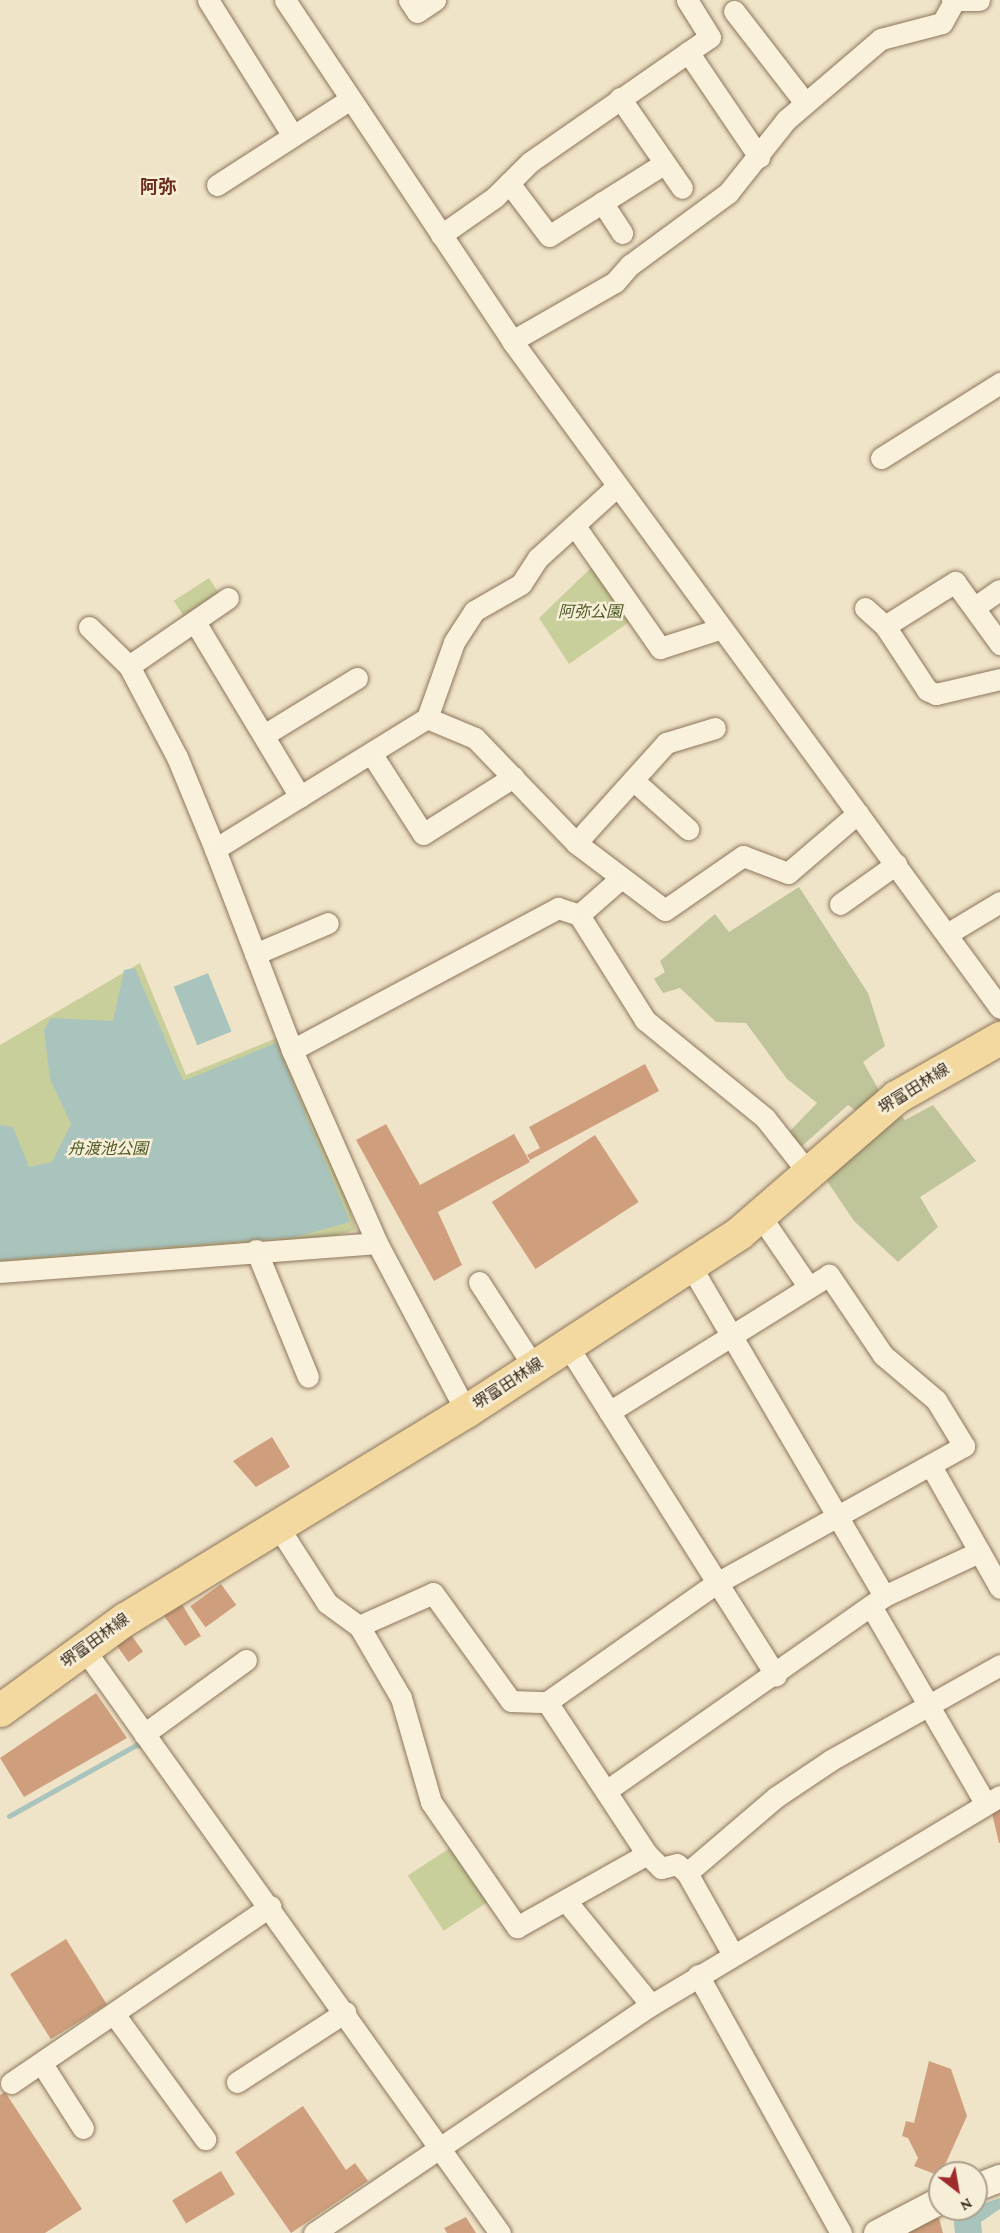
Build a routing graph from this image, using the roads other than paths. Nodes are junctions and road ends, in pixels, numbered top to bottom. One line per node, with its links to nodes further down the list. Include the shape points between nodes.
1 (208, 0): 13 (street)
2 (285, 0): 11 (street)
3 (409, 0): 4 (street, via 417,12)
4 (435, 0)
5 (687, 0): 9 (street, via 710,37)
6 (979, 0): 7 (street)
7 (952, 1): 12 (street, via 942,23 881,39)
8 (734, 11): 12 (street)
9 (688, 52): 10 (street); 14 (street)
10 (620, 98): 15 (street); 16 (street, via 530,162)
11 (349, 100): 13 (street); 21 (street)
12 (805, 103): 14 (street)
13 (293, 136): 17 (street)
14 (759, 157): 22 (street, via 728,193 630,265 615,282)
15 (664, 163): 18 (street); 19 (street)
16 (509, 183): 19 (street, via 549,236); 21 (street)
17 (216, 185)
18 (682, 188)
19 (602, 202): 20 (street)
20 (622, 232)
21 (441, 236): 22 (street)
22 (512, 340): 25 (street)
23 (1000, 383): 24 (street)
24 (881, 458)
25 (617, 486): 26 (street); 34 (street)
26 (575, 526): 34 (street, via 660,648); 39 (street, via 538,558 521,584 474,611 454,642)
27 (999, 590): 29 (street)
28 (228, 598): 31 (street)
29 (975, 607): 32 (street, via 956,582 949,581); 35 (street)
30 (865, 608): 32 (street)
31 (195, 622): 36 (street); 41 (street)
32 (885, 626): 38 (street, via 927,690 936,694)
33 (89, 627): 36 (street)
34 (719, 629): 46 (street)
35 (1000, 644)
36 (129, 666): 49 (street, via 177,757)
37 (357, 678): 41 (street)
38 (1000, 679)
39 (427, 718): 42 (street); 43 (street, via 475,738)
40 (716, 728): 44 (street, via 666,742)
41 (264, 735): 45 (street)
42 (371, 753): 43 (street, via 423,834); 45 (street)
43 (513, 777): 48 (street)
44 (633, 780): 47 (street); 48 (street)
45 (300, 797): 49 (street)
46 (858, 813): 50 (street); 51 (street, via 788,873 743,856 664,910)
47 (688, 829)
48 (576, 843): 51 (street)
49 (215, 849): 57 (street)
50 (896, 864): 53 (street); 56 (street)
51 (621, 878): 54 (street)
52 (1000, 902): 56 (street)
53 (840, 904)
54 (579, 915): 60 (street, via 558,908); 61 (street, via 645,1020 765,1118)
55 (328, 923): 57 (street)
56 (948, 934): 58 (street)
57 (255, 954): 60 (street)
58 (1000, 1008)
59 (1000, 1038): 61 (main road, 堺富田林線, via 896,1097)
60 (292, 1050): 63 (street)
61 (810, 1175): 62 (main road, 堺富田林線)
62 (761, 1217): 65 (main road, 堺富田林線); 68 (street)
63 (377, 1243): 64 (street); 73 (street)
64 (256, 1250): 66 (street); 72 (street)
65 (690, 1265): 69 (street); 70 (main road, 堺富田林線)
66 (0, 1272)
67 (479, 1282): 71 (street, via 492,1314)
68 (808, 1286): 69 (street); 75 (street, via 829,1275 884,1355 936,1400 964,1446)
69 (734, 1333): 74 (street); 76 (street)
70 (567, 1346): 71 (main road, 堺富田林線); 74 (street)
71 (534, 1367): 73 (main road, 堺富田林線)
72 (308, 1377)
73 (466, 1411): 77 (main road, 堺富田林線)
74 (609, 1412): 79 (street)
75 (930, 1466): 76 (street); 78 (street)
76 (838, 1521): 79 (street); 81 (street)
77 (277, 1525): 82 (street, via 327,1603); 83 (main road, 堺富田林線)
78 (979, 1552): 80 (street); 81 (street)
79 (715, 1584): 86 (street); 87 (street)
80 (1000, 1588)
81 (877, 1601): 86 (street); 88 (street)
82 (359, 1626): 87 (street, via 433,1593 511,1701); 95 (street, via 401,1698 431,1802 493,1897 517,1927)
83 (84, 1649): 89 (main road, 堺富田林線); 90 (street)
84 (246, 1660): 90 (street)
85 (1000, 1665): 88 (street)
86 (776, 1676): 91 (street)
87 (547, 1702): 91 (street)
88 (931, 1705): 92 (street); 94 (street, via 776,1797)
89 (0, 1710)
90 (144, 1734): 96 (street)
91 (606, 1791): 93 (street)
92 (993, 1800): 97 (street)
93 (647, 1854): 94 (street, via 662,1868 677,1864); 95 (street)
94 (687, 1873): 97 (street)
95 (566, 1901): 99 (street)
96 (270, 1906): 100 (street); 101 (street)
97 (732, 1953): 98 (street)
98 (698, 1975): 99 (street); 111 (street)
99 (651, 2005): 107 (street)
100 (345, 2013): 103 (street); 107 (street)
101 (114, 2014): 102 (street); 106 (street)
102 (42, 2064): 104 (street); 105 (street)
103 (237, 2082)
104 (11, 2083)
105 (83, 2128)
106 (206, 2139)
107 (442, 2151): 109 (street); 110 (street)
108 (928, 2206): 112 (street)
109 (314, 2233)
110 (500, 2233)
111 (840, 2233)
112 (877, 2233)

